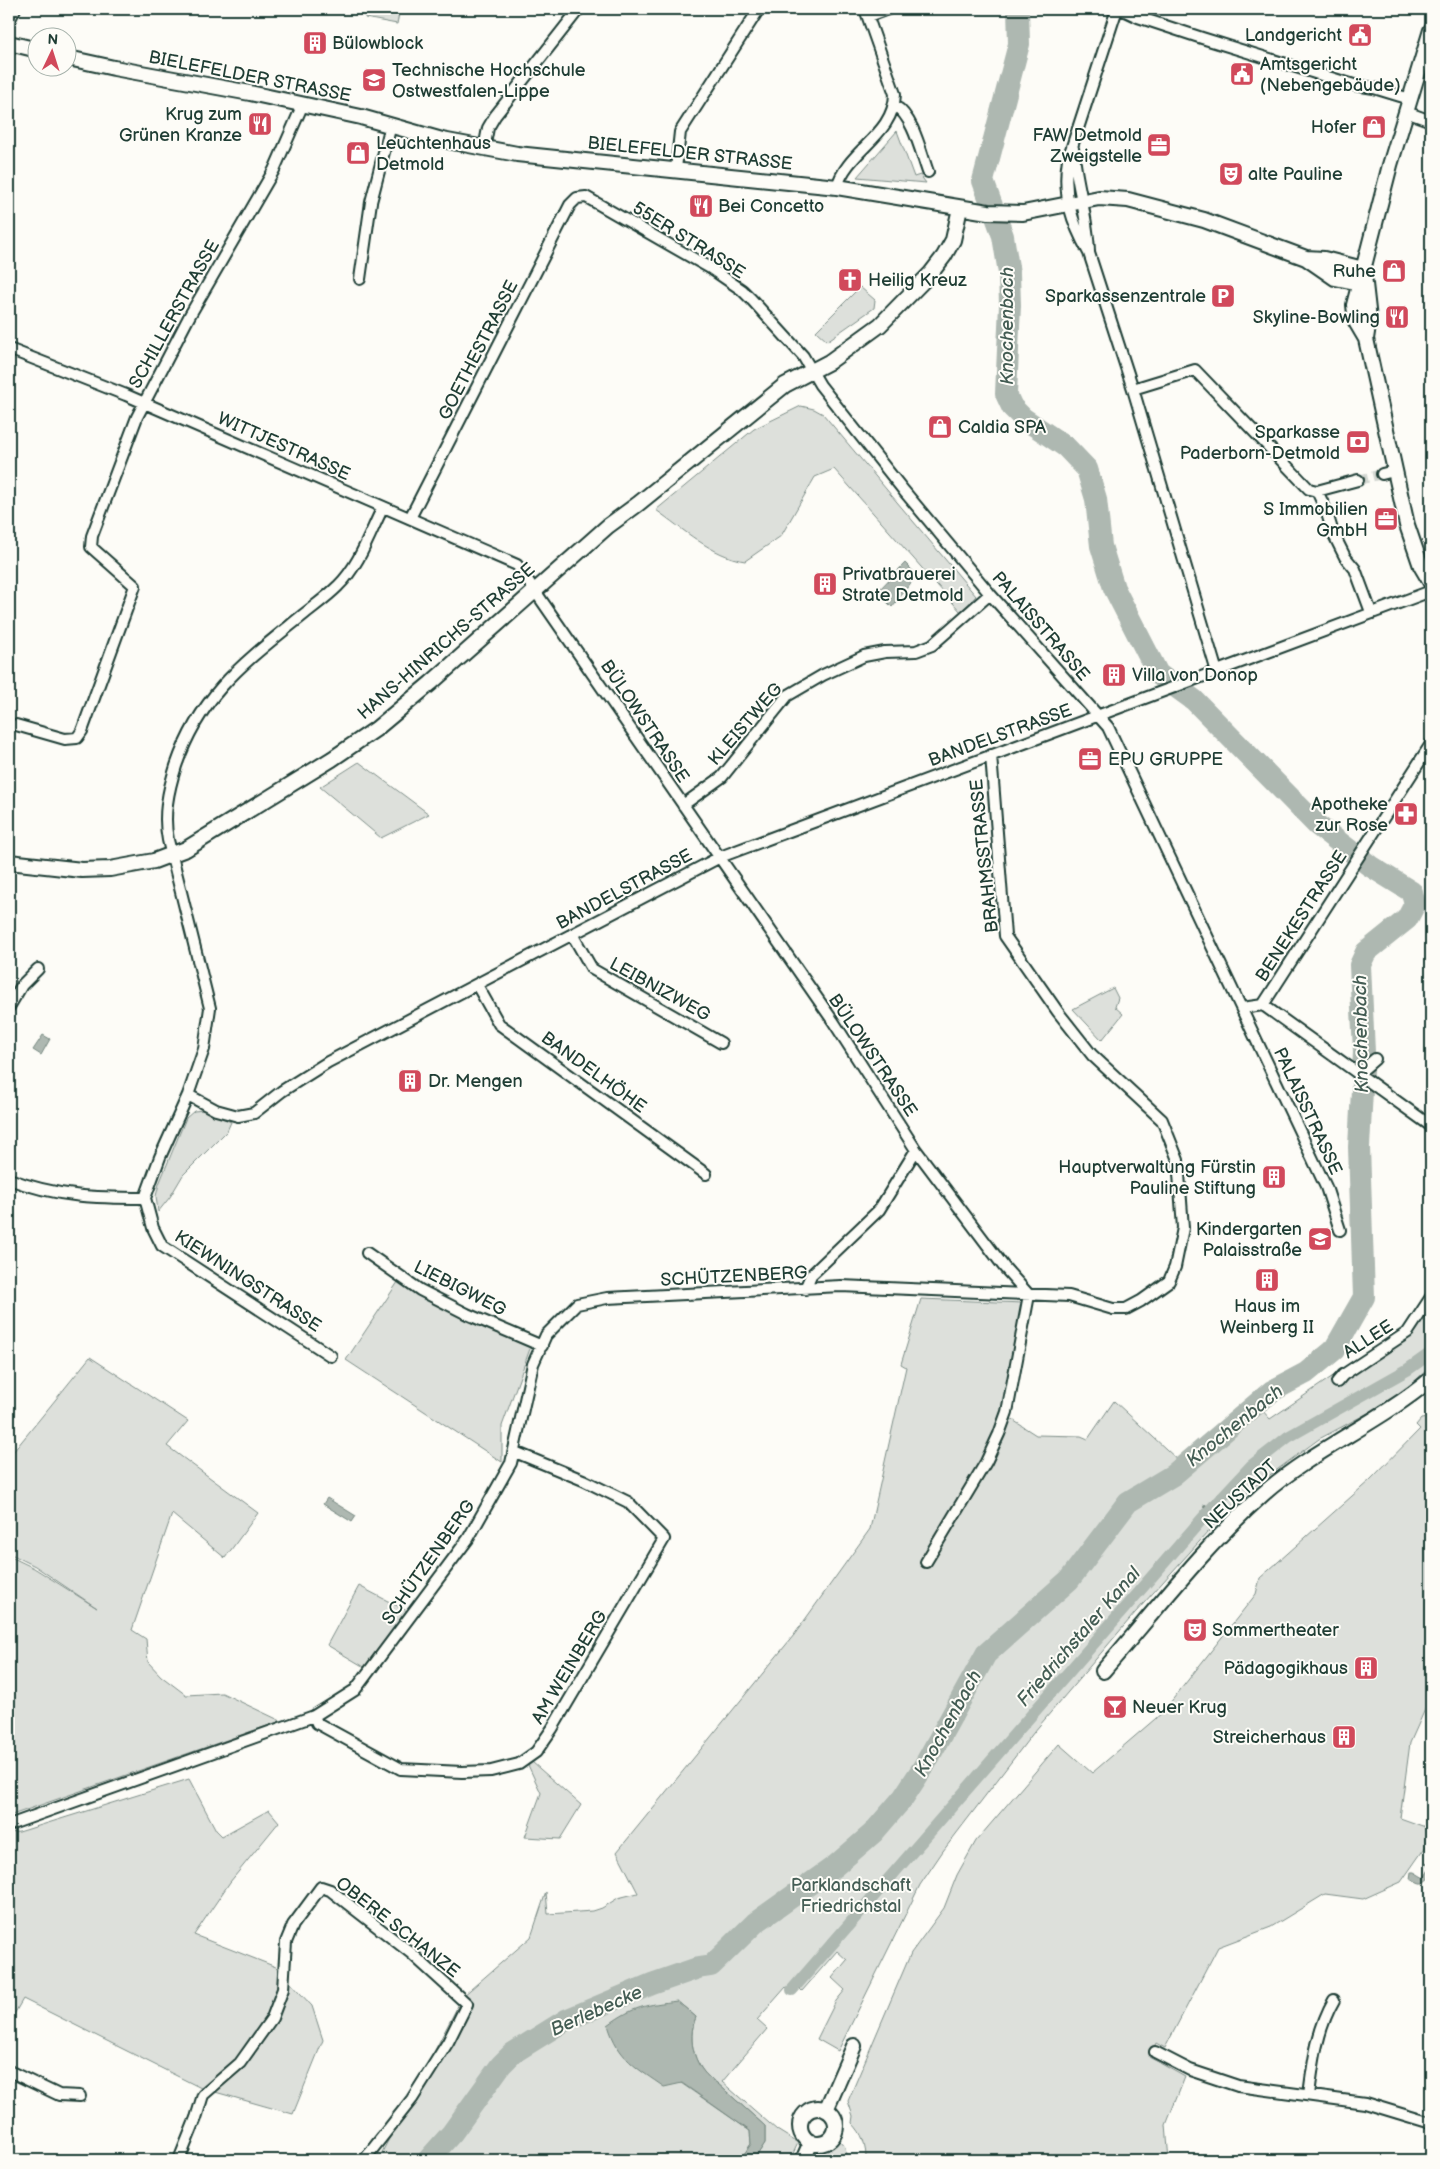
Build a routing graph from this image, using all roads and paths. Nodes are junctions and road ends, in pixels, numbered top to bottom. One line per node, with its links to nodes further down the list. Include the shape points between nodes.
1 (15, 9): 8 (street)
2 (579, 9): 18 (street, via 495,116 488,128)
3 (759, 9): 19 (street, via 680,132)
4 (888, 9): 7 (street)
5 (1117, 9): 23 (street, via 1068,160 1065,177)
6 (1121, 9): 14 (street, via 1202,38 1354,85 1374,88)
7 (867, 12): 15 (street, via 895,94)
8 (9, 21)
9 (1431, 30): 14 (main road)
10 (9, 43): 11 (main road)
11 (28, 48)
12 (78, 60): 13 (main road, BIELEFELDER STRASSE)
13 (303, 104): 17 (main road, BIELEFELDER STRASSE); 32 (street, SCHILLERSTRASSE, via 274,170)
14 (1408, 105): 16 (street); 26 (main road)
15 (895, 106): 20 (street, via 909,122); 21 (street, via 888,121 842,172)
16 (1431, 121)
17 (390, 125): 18 (main road, BIELEFELDER STRASSE); 27 (street, via 371,202)
18 (484, 149): 19 (main road, BIELEFELDER STRASSE)
19 (676, 170): 21 (main road, BIELEFELDER STRASSE)
20 (928, 172)
21 (837, 187): 24 (main road, BIELEFELDER STRASSE)
22 (577, 198): 30 (street, 55ER STRASSE, via 586,198 641,228 742,290); 36 (street, GOETHESTRASSE, via 570,205)
23 (1074, 202): 24 (main road, BIELEFELDER STRASSE, via 1041,210 1006,213); 25 (main road, BIELEFELDER STRASSE, via 1114,198 1161,208 1204,220); 31 (street, via 1078,234 1089,254)
24 (960, 208): 30 (main road, HANS-HINRICHS-STRASSE, via 949,248 931,273 880,325)
25 (1306, 258): 26 (main road, BIELEFELDER STRASSE, via 1324,259); 28 (main road, BIELEFELDER STRASSE, via 1330,275)
26 (1363, 270): 28 (main road)
27 (360, 279)
28 (1362, 284): 37 (main road, via 1354,305 1356,322 1366,339 1388,473 1421,566)
29 (9, 349): 32 (street, WITTJESTRASSE)
30 (814, 371): 38 (main road, HANS-HINRICHS-STRASSE, via 785,385 754,408); 40 (street, PALAISSTRASSE, via 820,385)
31 (1132, 389): 34 (street, via 1194,370 1303,485); 42 (street)
32 (144, 403): 35 (street, WITTJESTRASSE); 44 (street, SCHILLERSTRASSE, via 90,547 135,586 82,731 77,738 65,739)
33 (1358, 480): 34 (street)
34 (1317, 491): 41 (street, via 1333,533 1355,569)
35 (383, 507): 36 (street, WITTJESTRASSE); 48 (street, via 354,566 339,586 246,660 203,708 182,750 170,784 165,827)
36 (410, 518): 38 (street, WITTJESTRASSE, via 517,565)
37 (1431, 583)
38 (536, 589): 47 (street, BÜLOWSTRASSE); 48 (main road, HANS-HINRICHS-STRASSE, via 376,729 220,829)
39 (1431, 591): 41 (street, BANDELSTRASSE)
40 (990, 594): 43 (street, PALAISSTRASSE); 47 (street, KLEISTWEG, via 932,645 916,651 864,656 787,696 722,777)
41 (1371, 612): 42 (street, BANDELSTRASSE)
42 (1217, 672): 43 (street, BANDELSTRASSE)
43 (1099, 717): 46 (street, BANDELSTRASSE); 56 (street, PALAISSTRASSE, via 1108,727)
44 (16, 725)
45 (1431, 744): 54 (street, BENEKESTRASSE)
46 (991, 755): 49 (street, BANDELSTRASSE); 69 (street, BRAHMSSTRASSE, via 1005,936 1092,1055 1162,1120 1178,1160 1183,1228 1169,1281 1142,1301 1126,1308 1113,1309 1069,1296)
47 (683, 805): 49 (street, BÜLOWSTRASSE)
48 (172, 855): 50 (main road, HANS-HINRICHS-STRASSE, via 82,870); 60 (street, via 210,1008 204,1049)
49 (720, 857): 51 (street, BANDELSTRASSE); 62 (street, BÜLOWSTRASSE, via 833,1021)
50 (9, 862)
51 (572, 934): 53 (street, BANDELSTRASSE); 57 (street, LEIBNIZWEG, via 592,970)
52 (38, 969): 55 (street, via 22,985)
53 (477, 985): 60 (street, BANDELSTRASSE, via 328,1062 282,1091 254,1114 238,1116 216,1110); 63 (street, BANDELHÖHE, via 499,1024)
54 (1263, 1005): 56 (street); 59 (street, PALAISSTRASSE)
55 (9, 1007)
56 (1242, 1008): 66 (street, PALAISSTRASSE, via 1326,1187)
57 (722, 1043)
58 (1375, 1059): 59 (street)
59 (1363, 1076): 61 (street, PALAISSTRASSE)
60 (188, 1095): 65 (street)
61 (1431, 1126)
62 (916, 1150): 68 (street, via 879,1210 810,1274); 69 (street, BÜLOWSTRASSE)
63 (706, 1174)
64 (9, 1179): 65 (street, via 42,1191 92,1198)
65 (145, 1198): 72 (street, KIEWNINGSTRASSE, via 162,1246)
66 (1340, 1230)
67 (367, 1252): 71 (street, LIEBIGWEG, via 420,1290)
68 (805, 1289): 69 (street, SCHÜTZENBERG, via 841,1286); 71 (street, SCHÜTZENBERG, via 593,1300 577,1304 566,1313 546,1335)
69 (1028, 1295): 76 (street, via 1007,1412 999,1434 986,1462)
70 (1431, 1297): 74 (street, ALLEE, via 1408,1332)
71 (542, 1346): 75 (street, SCHÜTZENBERG, via 533,1364)
72 (332, 1356)
73 (1431, 1379): 77 (main road, NEUSTADT, via 1411,1397 1295,1469 1263,1494 1212,1544)
74 (1337, 1382)
75 (515, 1452): 78 (street, SCHÜTZENBERG, via 468,1539 384,1654 355,1690); 78 (street, AM WEINBERG, via 628,1502 664,1539 536,1752 519,1764 491,1771 401,1769 317,1723)
76 (926, 1562)
77 (1103, 1670)
78 (314, 1716): 79 (street, SCHÜTZENBERG)
79 (9, 1825)
80 (1334, 2000): 84 (street, via 1320,2034)
81 (854, 2046): 86 (main road)
82 (1155, 2052): 84 (street, via 1190,2070 1238,2086)
83 (9, 2071): 85 (street, via 60,2095)
84 (1309, 2095): 87 (street, via 1365,2103)
85 (80, 2096)
86 (826, 2110): 88 (main road, via 810,2111 802,2118 801,2130); 88 (main road, via 836,2123 834,2134 827,2142)
87 (1431, 2123)
88 (811, 2142): 91 (main road)
89 (179, 2160): 90 (street, OBERE SCHANZE, via 203,2095 240,2064 272,2018 283,1989 286,1942 293,1925 321,1887 330,1890 410,1953 467,2004 448,2042 412,2099)
90 (364, 2160)
91 (803, 2160)

